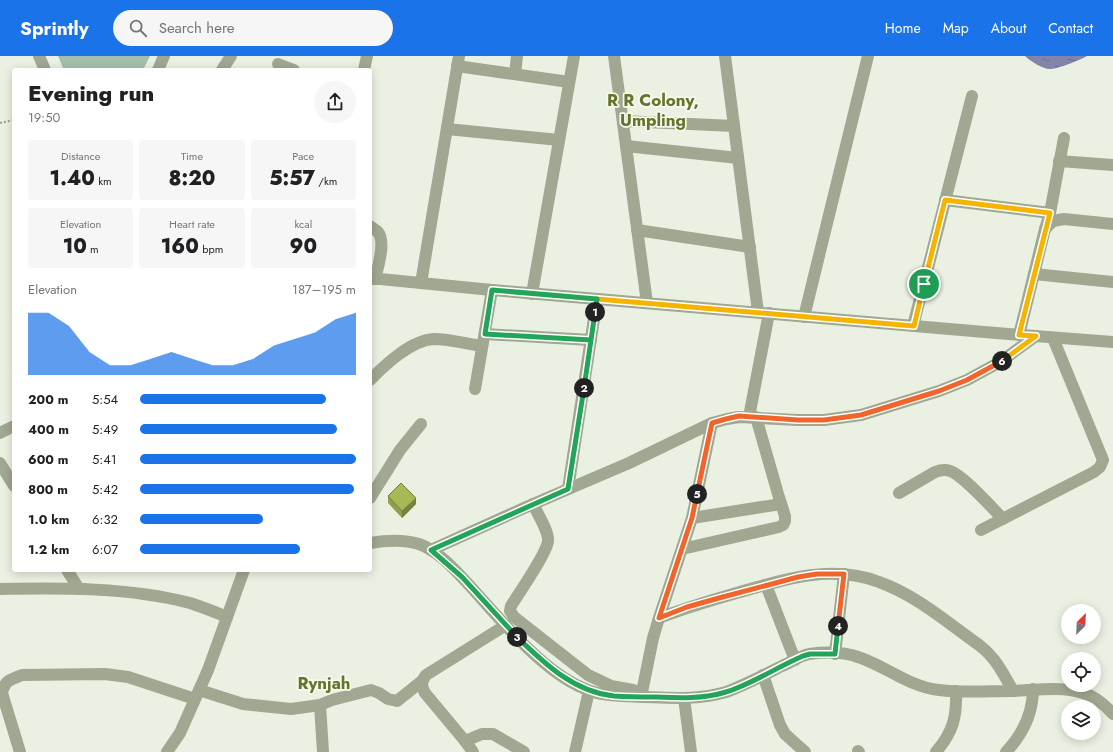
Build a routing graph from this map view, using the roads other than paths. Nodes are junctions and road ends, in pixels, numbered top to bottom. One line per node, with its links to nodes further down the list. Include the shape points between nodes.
1 (39, 56): 12 (street)
2 (164, 56): 13 (street)
3 (231, 56): 14 (street)
4 (367, 56): 16 (street)
5 (517, 56): 17 (street)
6 (574, 56): 18 (street)
7 (614, 56): 20 (street)
8 (725, 56): 21 (street)
9 (868, 56): 45 (street)
10 (458, 61): 17 (street); 22 (street)
11 (278, 63): 15 (street)
12 (44, 68)
13 (159, 68)
14 (223, 68)
15 (289, 68)
16 (364, 68)
17 (515, 74): 18 (street)
18 (570, 82): 24 (street)
19 (972, 96): 29 (street)
20 (623, 120): 21 (street); 25 (street)
21 (734, 126): 26 (street)
22 (447, 129): 24 (street); 39 (street)
23 (1064, 138): 27 (street)
24 (559, 140): 41 (street)
25 (626, 146): 26 (street); 34 (street)
26 (738, 158): 35 (street)
27 (1059, 161): 28 (street); 30 (street)
28 (1113, 166)
29 (945, 200): 30 (street); 46 (street)
30 (1050, 213): 33 (street)
31 (1113, 224): 33 (street, via 1064,219 1053,221)
32 (372, 228): 37 (street, via 378,232 382,246)
33 (1045, 229): 36 (street)
34 (637, 230): 35 (street); 43 (street)
35 (750, 247): 44 (street)
36 (1034, 274): 38 (street); 48 (street)
37 (373, 279): 39 (street)
38 (1113, 282)
39 (421, 283): 40 (street)
40 (492, 290): 41 (street); 47 (street)
41 (532, 294): 42 (street)
42 (597, 299): 43 (street); 51 (street)
43 (647, 303): 44 (street)
44 (764, 313): 45 (street); 56 (street)
45 (804, 316): 46 (street)
46 (914, 326): 48 (street)
47 (485, 334): 51 (street); 53 (street)
48 (1019, 335): 49 (street)
49 (1036, 336): 50 (street); 56 (street, via 1000,362 967,380 861,415 824,420)
50 (1053, 338): 52 (street); 69 (street, via 1103,460 1094,472)
51 (591, 340): 63 (street)
52 (1113, 342)
53 (482, 346): 54 (street, via 433,339 420,342 396,357); 55 (street)
54 (372, 378)
55 (475, 389)
56 (753, 417): 57 (street); 67 (street)
57 (712, 423): 63 (street); 68 (street)
58 (421, 424): 65 (street, via 400,450)
59 (12, 427): 60 (street)
60 (0, 433)
61 (0, 463): 62 (street)
62 (12, 483)
63 (568, 489): 66 (street)
64 (899, 492): 69 (street, via 935,472 949,470 961,477)
65 (372, 495)
66 (533, 504): 73 (street); 91 (street, via 548,541 510,611 514,617 588,674 611,686)
67 (781, 504): 68 (street); 72 (street, via 785,521 779,528)
68 (692, 518): 72 (street)
69 (1003, 519): 70 (street)
70 (981, 530)
71 (372, 543): 73 (street, via 399,540 419,544)
72 (682, 549): 81 (street)
73 (431, 550): 82 (street, via 462,577)
74 (68, 572): 79 (street)
75 (243, 572): 80 (street)
76 (844, 574): 77 (street, via 817,574); 83 (street); 88 (street, via 879,581 913,599 989,653)
77 (766, 585): 81 (street); 84 (street)
78 (0, 589): 79 (street)
79 (79, 589): 80 (street, via 148,595 190,603)
80 (227, 617): 92 (street)
81 (659, 618): 91 (street)
82 (506, 625): 86 (street, via 426,675); 89 (street, via 558,673)
83 (835, 654): 84 (street, via 810,654); 90 (street, via 857,657 922,687)
84 (795, 660): 85 (street)
85 (763, 675): 93 (street, via 707,697); 104 (street, via 780,725 785,734)
86 (422, 681): 94 (street, via 397,701 371,690); 96 (street, via 425,693)
87 (1032, 689): 88 (street); 95 (street, via 1086,693); 106 (street, via 1033,702 1023,728)
88 (1013, 690): 90 (street)
89 (588, 691): 91 (street, via 614,696); 102 (street)
90 (956, 691): 105 (street, via 957,707 953,724)
91 (641, 694): 93 (street)
92 (197, 695): 94 (street, via 256,706 291,709); 97 (street, via 128,677 105,674 22,676 4,685 2,693); 98 (street, via 180,733)
93 (684, 698): 103 (street)
94 (320, 705): 99 (street)
95 (1113, 714)
96 (465, 741): 100 (street); 101 (street, via 482,734 493,734)
97 (20, 752)
98 (167, 752)
99 (323, 752)
100 (473, 752)
101 (524, 752)
102 (575, 752)
103 (691, 752)
104 (805, 752)
105 (936, 752)
106 (1006, 752)

